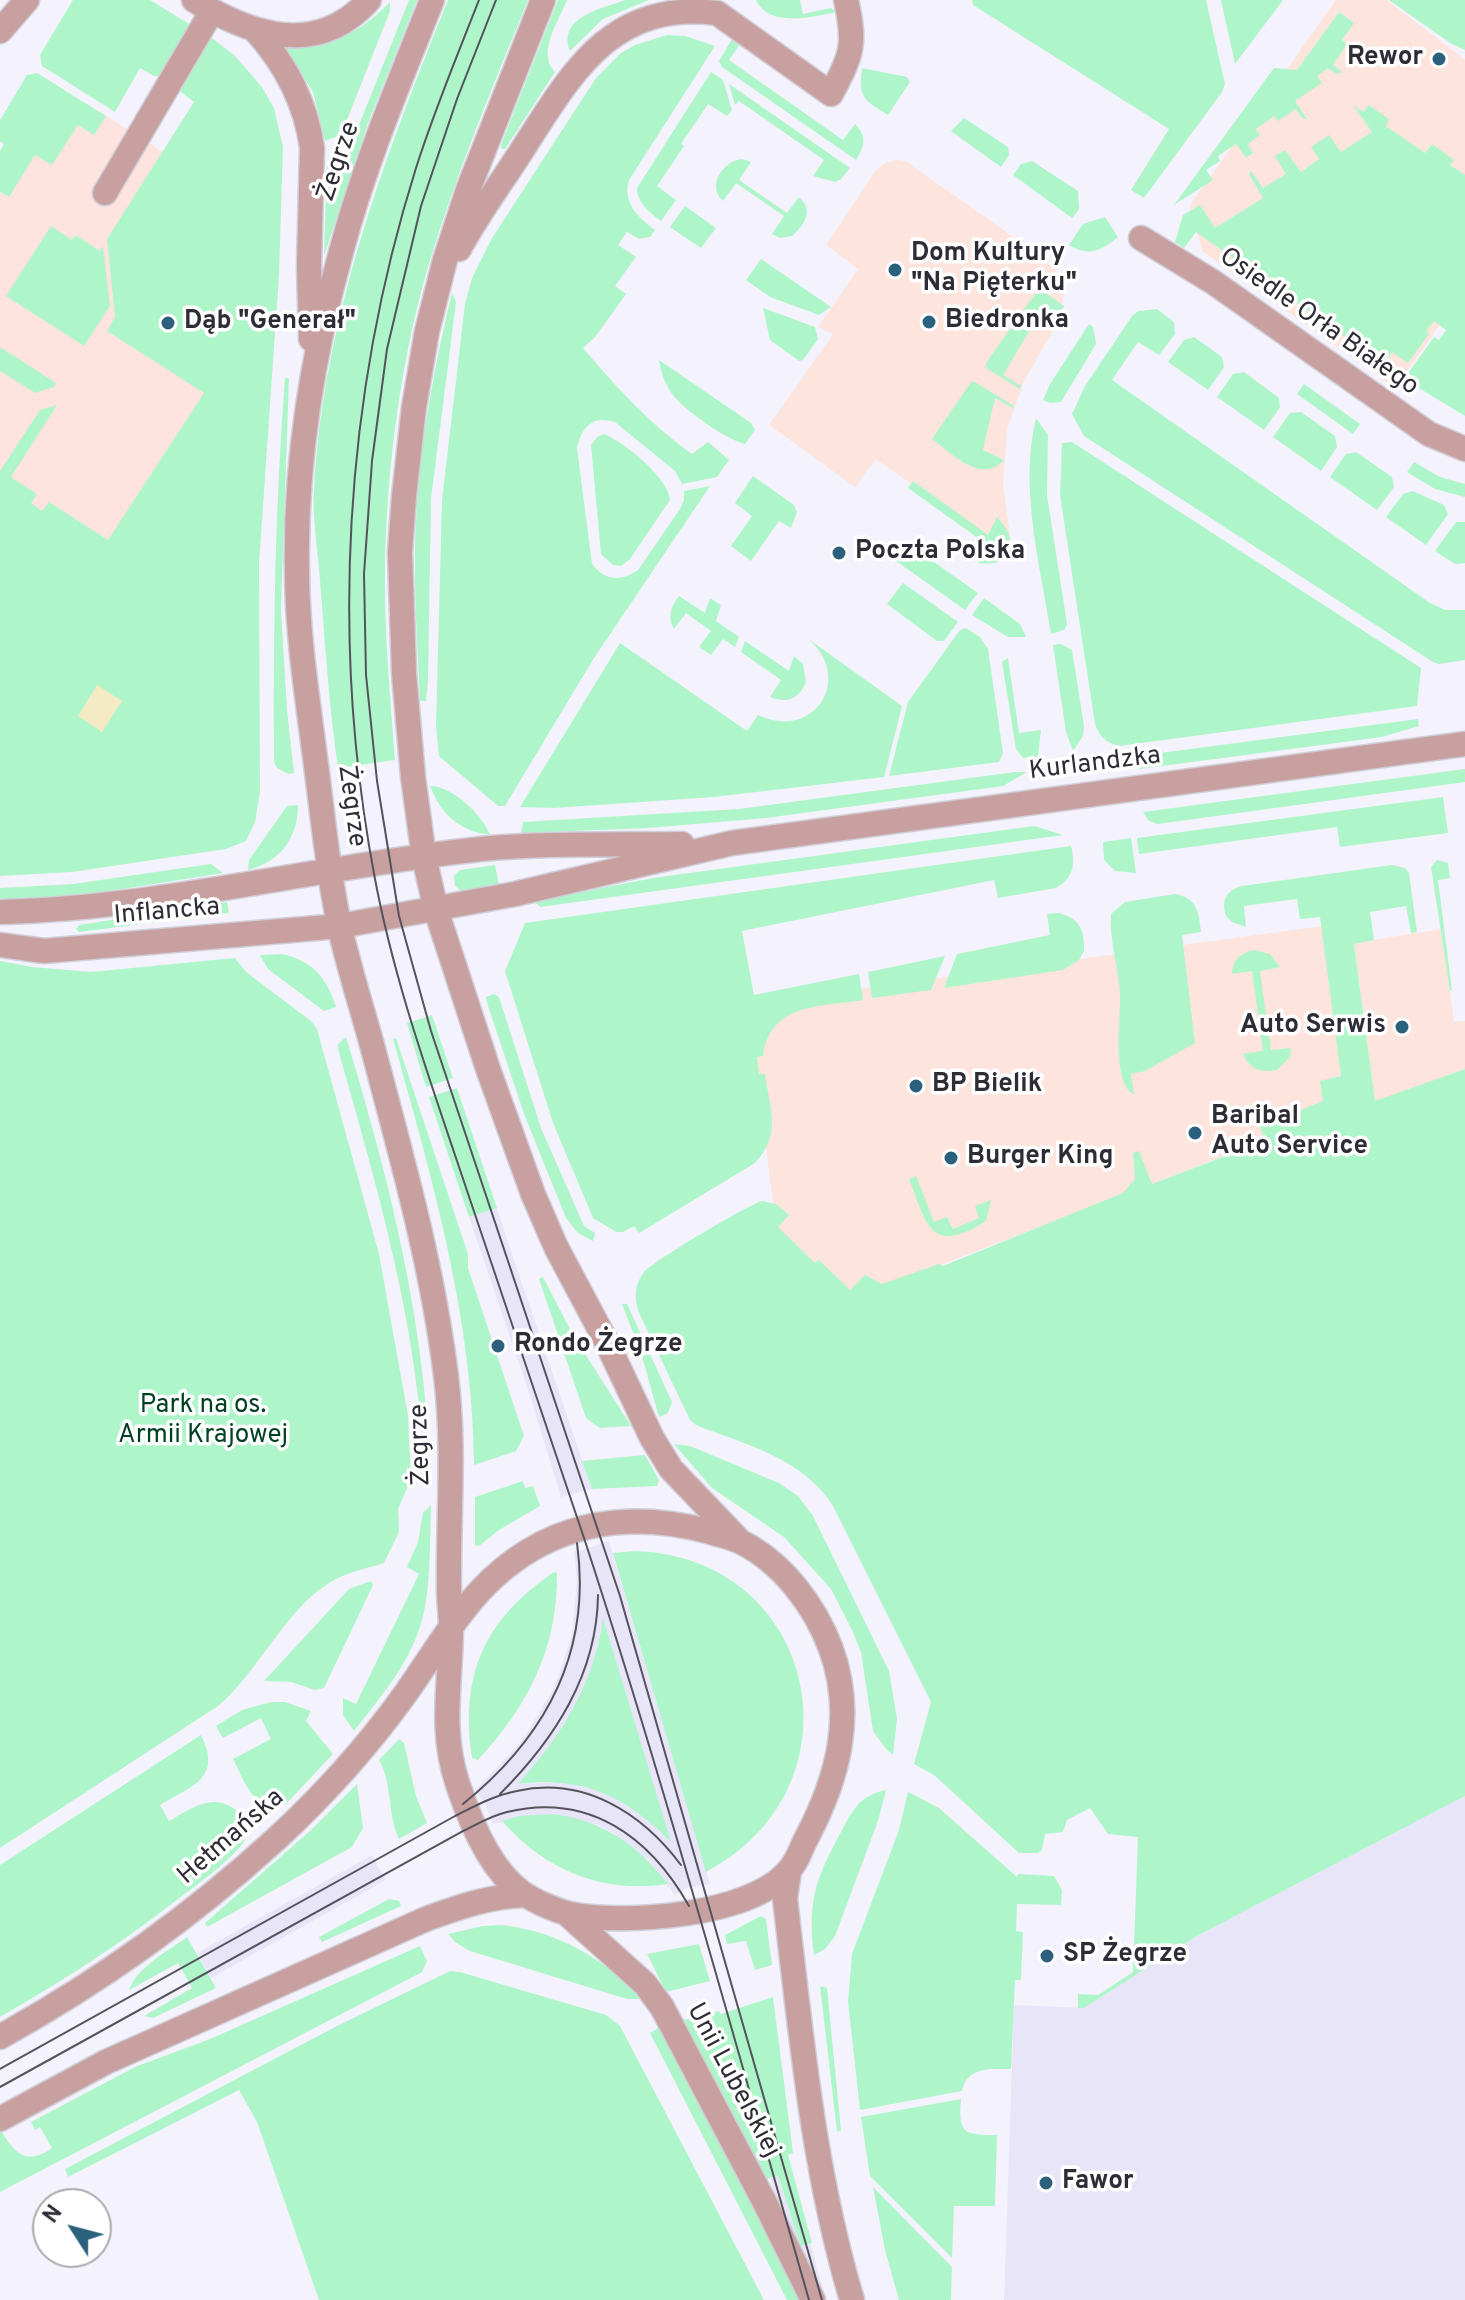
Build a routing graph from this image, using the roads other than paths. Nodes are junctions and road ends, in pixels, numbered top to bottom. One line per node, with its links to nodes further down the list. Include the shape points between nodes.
1 (27, 0): 9 (street)
2 (369, 0): 8 (street, via 349,19 323,32 281,36)
3 (432, 0): 13 (street, Żegrze, via 352,213)
4 (543, 0): 12 (street, via 468,190)
5 (846, 0): 7 (street, via 853,37 850,57 831,94)
6 (203, 6): 8 (street); 10 (street)
7 (710, 7): 12 (street, via 653,11 613,28 591,47 473,225)
8 (254, 29): 13 (street, via 285,70 310,130)
9 (0, 31)
10 (105, 193)
11 (1141, 238): 14 (street, Osiedle Orła Białego, via 1213,282 1429,434)
12 (434, 301): 17 (street, via 408,453 400,552 407,722)
13 (313, 383): 18 (street, Żegrze, via 297,566)
14 (1465, 449)
15 (1465, 744): 16 (street, Kurlandzka)
16 (732, 843): 17 (street, Kurlandzka, via 506,848); 19 (street, Kurlandzka)
17 (424, 857): 18 (street, Inflancka); 19 (street)
18 (330, 870): 20 (street, Inflancka, via 90,907); 21 (street, Żegrze)
19 (436, 910): 21 (street, Inflancka); 23 (street, via 488,1069 556,1247 671,1469)
20 (0, 912)
21 (340, 926): 22 (street, Inflancka, via 44,951); 24 (street, Żegrze, via 419,1219 438,1318 452,1456)
22 (0, 945)
23 (739, 1540): 24 (street, via 658,1521 585,1526 556,1536 505,1566); 25 (street, via 775,1566 807,1600 841,1677 838,1762 827,1799)
24 (451, 1627): 26 (street, via 445,1720 455,1778 495,1861); 28 (street, Hetmańska, via 403,1698 280,1836 139,1949)
25 (789, 1871): 27 (street, via 743,1900 701,1911 652,1917); 31 (street, Unii Lubelskiej, via 785,1899 813,2134)
26 (525, 1895): 27 (street); 29 (street, via 467,1904 426,1919 106,2062)
27 (566, 1913): 30 (street, Unii Lubelskiej, via 645,1984 662,2007)
28 (0, 2037)
29 (6, 2116)
30 (813, 2300)
31 (852, 2300)

